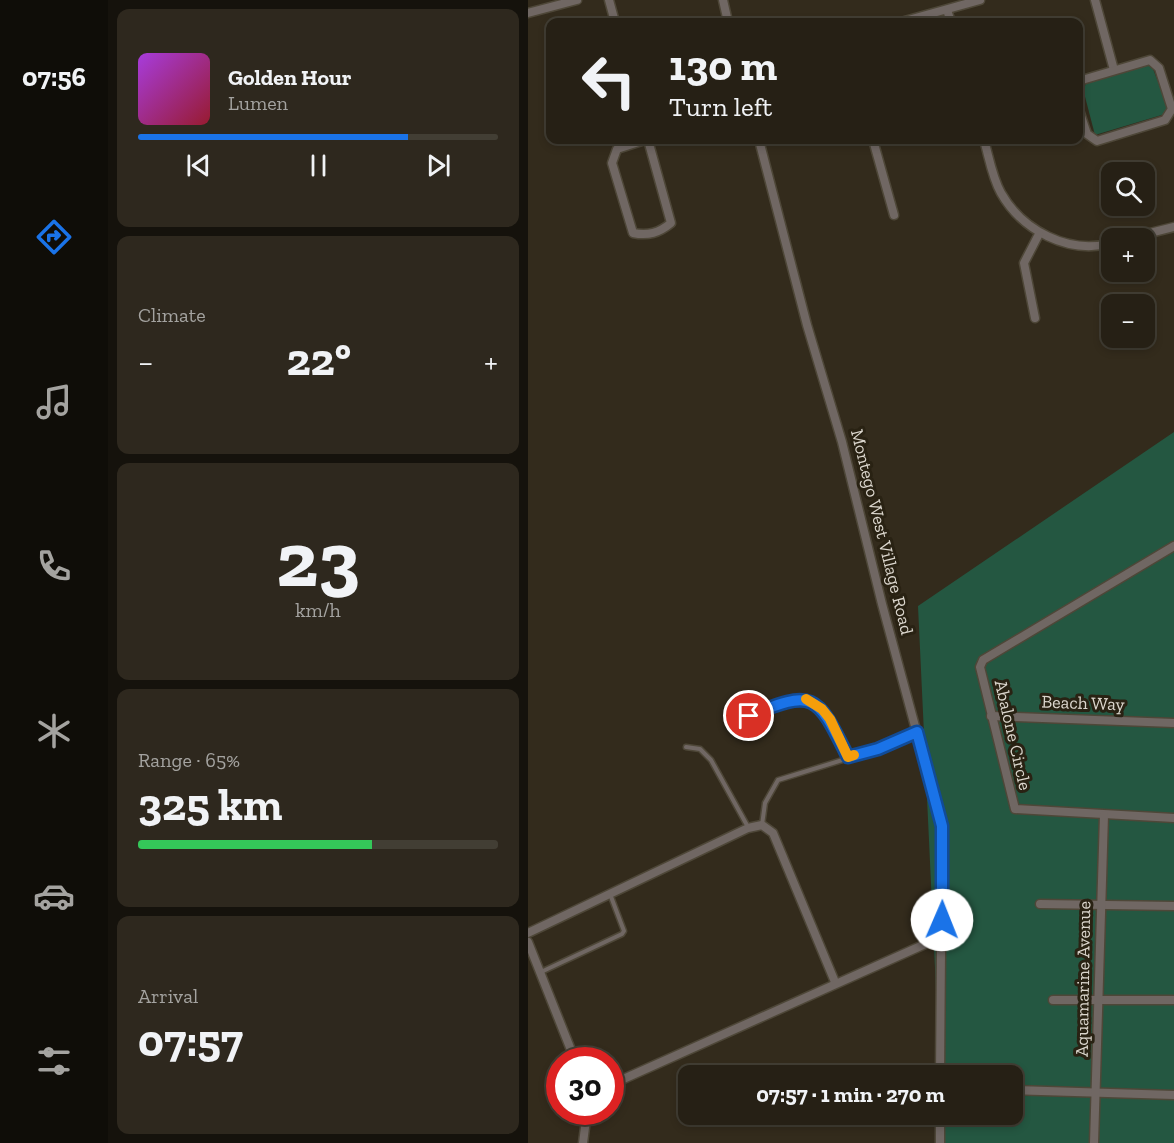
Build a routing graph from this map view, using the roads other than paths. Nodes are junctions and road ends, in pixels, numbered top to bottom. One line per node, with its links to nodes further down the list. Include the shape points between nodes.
1 (577, 0): 7 (street)
2 (609, 0): 8 (street)
3 (723, 0): 9 (street)
4 (980, 0): 6 (street)
5 (1095, 0): 12 (street)
6 (947, 10): 10 (street); 11 (street)
7 (528, 13)
8 (614, 18)
9 (727, 18)
10 (916, 18)
11 (950, 18)
12 (1114, 70): 13 (street); 14 (street, via 1146,61 1157,65 1171,104 1168,118 1097,141 1087,134)
13 (1083, 80)
14 (1083, 122)
15 (634, 144): 16 (street, via 617,149 612,163 633,233 642,235 653,234 671,223)
16 (648, 144)
17 (760, 144): 30 (street, Montego West Village Road)
18 (874, 144): 20 (street)
19 (985, 144): 23 (street, via 1001,192)
20 (894, 215)
21 (1174, 227): 22 (street)
22 (1155, 232)
23 (1039, 234): 24 (street, via 1073,245); 25 (street, via 1024,263)
24 (1101, 244)
25 (1035, 318)
26 (1174, 546): 28 (street, Abalone Circle, via 983,660 980,666)
27 (749, 716): 32 (lane, via 787,700 806,699 830,719)
28 (991, 716): 29 (street, Beach Way); 33 (street, Abalone Circle, via 1015,808)
29 (1174, 723)
30 (917, 732): 32 (lane); 42 (street, Montego West Village Road, via 942,826)
31 (686, 747): 36 (lane, via 699,749 711,760)
32 (848, 757): 35 (lane, via 778,780 765,803)
33 (1104, 815): 34 (street, Abalone Circle); 39 (street, Aquamarine Avenue)
34 (1174, 819)
35 (762, 825): 36 (street); 45 (street, via 773,833)
36 (748, 828): 37 (street)
37 (610, 894): 41 (street); 44 (lane, via 622,934)
38 (1040, 904): 39 (street)
39 (1100, 905): 40 (street); 48 (street, Aquamarine Avenue)
40 (1174, 906)
41 (528, 933)
42 (941, 937): 45 (street); 50 (street, Montego West Village Road)
43 (528, 942): 44 (street)
44 (540, 972): 49 (street)
45 (835, 982): 51 (street)
46 (1053, 1000): 48 (street)
47 (1174, 1000): 48 (street)
48 (1100, 1001): 53 (street, Aquamarine Avenue)
49 (569, 1047)
50 (940, 1065)
51 (624, 1079)
52 (1023, 1090): 53 (street)
53 (1098, 1093): 54 (street); 59 (street, Aquamarine Avenue)
54 (1174, 1095)
55 (585, 1125): 57 (street)
56 (940, 1125): 58 (street)
57 (584, 1143)
58 (940, 1143)
59 (1094, 1143)

